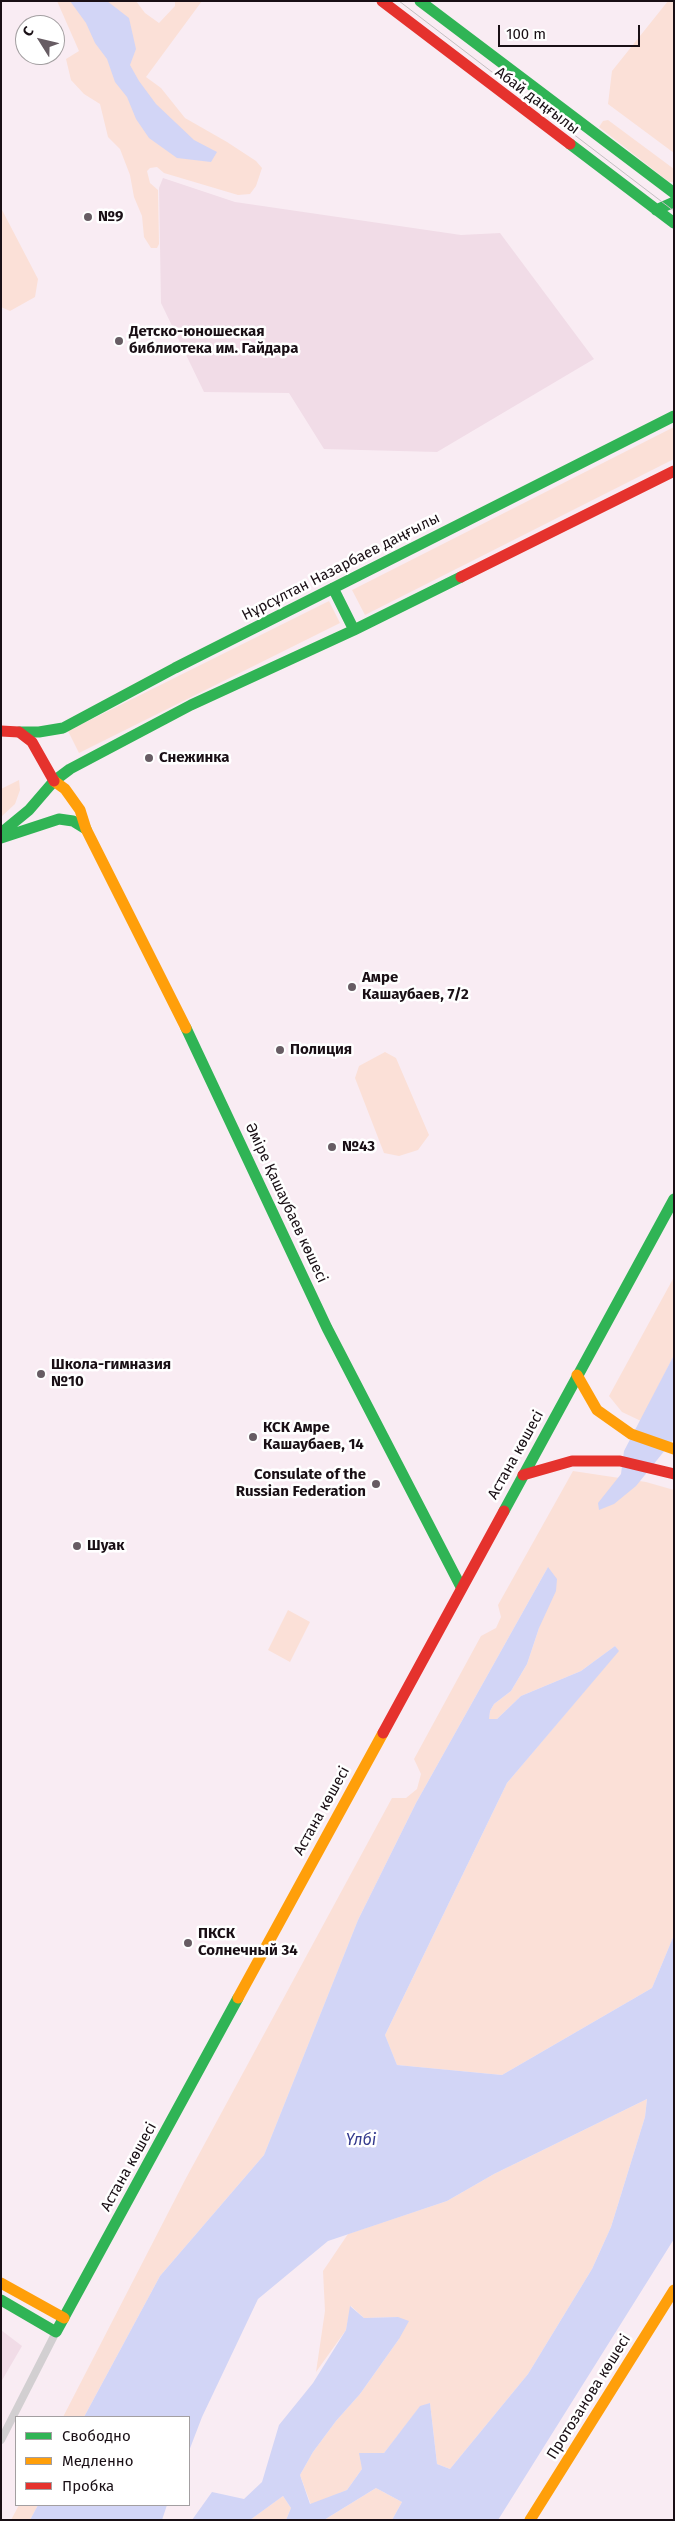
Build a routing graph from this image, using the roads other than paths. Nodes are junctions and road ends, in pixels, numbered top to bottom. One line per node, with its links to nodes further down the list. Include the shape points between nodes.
1 (382, 1): 5 (main road, Абай даңғылы)
2 (420, 1): 3 (main road, Абай даңғылы)
3 (674, 193)
4 (674, 202): 5 (main road)
5 (656, 210): 6 (main road, Абай даңғылы)
6 (674, 223)
7 (674, 416): 9 (main road, Нұрсұлтан Назарбаев даңғылы)
8 (674, 471): 10 (main road)
9 (333, 588): 10 (main road); 12 (main road, Нұрсұлтан Назарбаев даңғылы, via 63,728)
10 (354, 630): 13 (main road, via 191,706 70,769)
11 (1, 731): 12 (main road, Нұрсұлтан Назарбаев даңғылы)
12 (19, 732): 13 (main road, via 37,750)
13 (54, 781): 14 (main road, Әміре Қашаубаев көшесі, via 80,810); 15 (main road, via 29,810)
14 (86, 829): 16 (main road, via 73,821 59,819); 22 (main road, Әміре Қашаубаев көшесі, via 169,991 331,1336)
15 (1, 833)
16 (1, 838)
17 (674, 1199): 18 (main road, Астана көшесі)
18 (577, 1375): 19 (main road, via 597,1410 631,1434); 21 (main road, Астана көшесі)
19 (674, 1449)
20 (674, 1474): 21 (main road, via 620,1461 572,1461)
21 (523, 1475): 22 (main road, Астана көшесі)
22 (461, 1587): 26 (main road, Астана көшесі)
23 (1, 2283): 26 (main road)
24 (674, 2290): 29 (main road, Протозанова көшесі)
25 (1, 2300): 27 (main road)
26 (64, 2318): 27 (main road, Астана көшесі)
27 (56, 2332): 28 (street, Астана көшесі)
28 (1, 2440)
29 (530, 2520)

